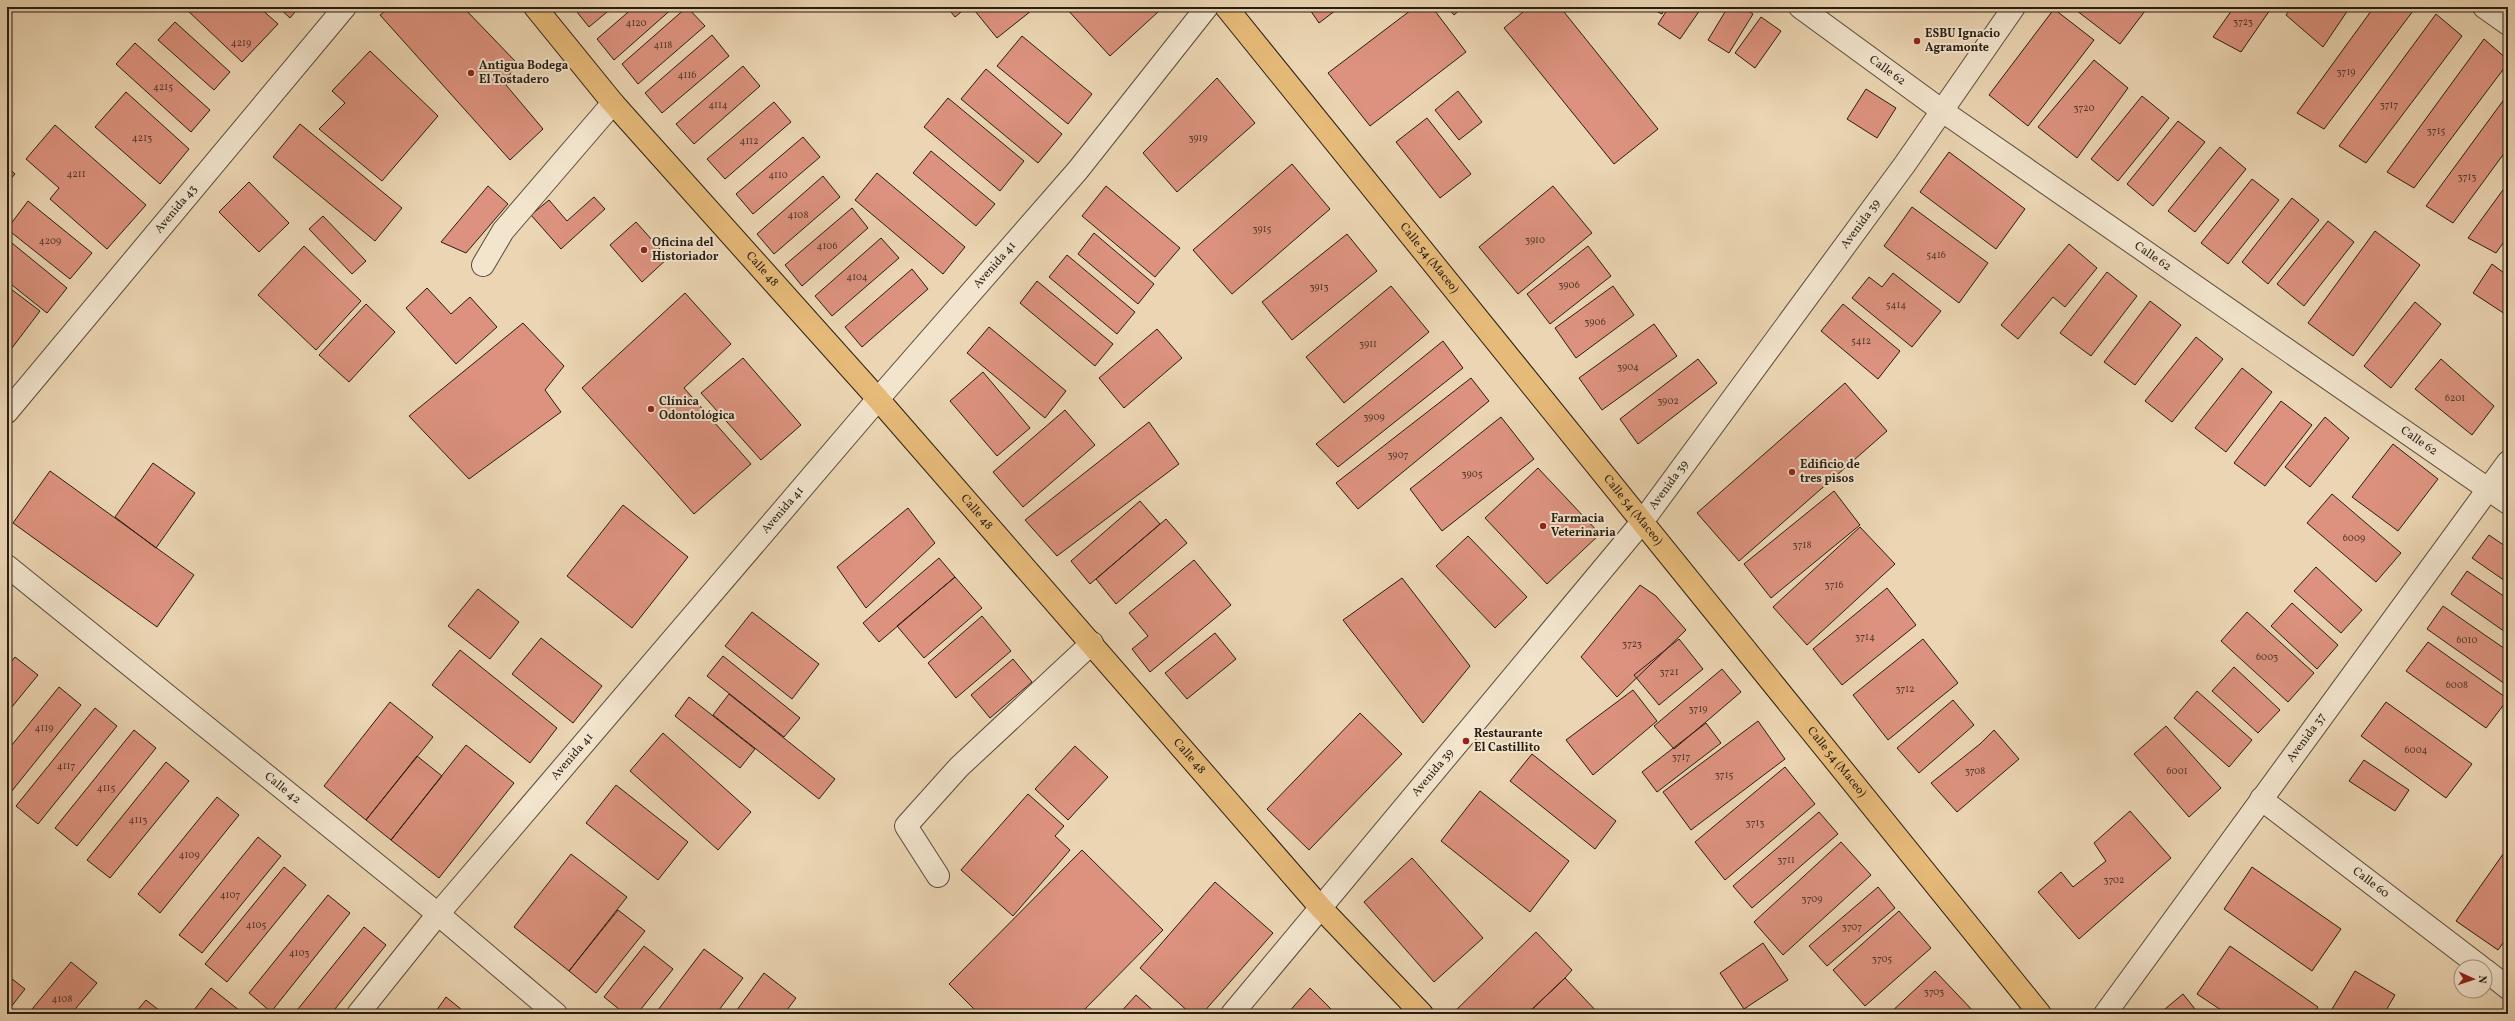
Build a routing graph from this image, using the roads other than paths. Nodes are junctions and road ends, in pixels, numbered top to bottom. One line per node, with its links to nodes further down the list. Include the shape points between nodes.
1 (345, 7): 13 (street, Avenida 43)
2 (535, 7): 9 (main road, Calle 48)
3 (1207, 7): 12 (street, Avenida 41, via 1078,170)
4 (1226, 7): 17 (main road, Calle 54 (Maceo))
5 (1800, 7): 10 (street, Calle 62)
6 (2014, 7): 10 (street, Avenida 39)
7 (2484, 7): 8 (street)
8 (2508, 24)
9 (613, 103): 11 (street, via 503,231); 12 (main road, Calle 48)
10 (1941, 110): 15 (street, Calle 62); 17 (street, Avenida 39, via 1905,164)
11 (483, 265)
12 (878, 399): 19 (main road, Calle 48); 23 (street, Avenida 41)
13 (7, 412)
14 (2508, 462): 15 (street, Avenida 37)
15 (2489, 489): 16 (street, Calle 62); 20 (street, Avenida 37)
16 (2508, 503)
17 (1642, 522): 22 (street, Avenida 39); 31 (main road, Calle 54 (Maceo))
18 (7, 566): 23 (street, Calle 42)
19 (1092, 643): 21 (street, via 959,767 906,826); 22 (main road, Calle 48)
20 (2261, 798): 24 (street, Calle 60); 32 (street, Avenida 37)
21 (938, 876)
22 (1321, 908): 29 (street, Avenida 39); 30 (main road, Calle 48)
23 (438, 914): 27 (street, Avenida 41); 28 (street, Calle 42)
24 (2471, 959)
25 (2493, 976): 26 (street)
26 (2508, 988)
27 (358, 1014)
28 (556, 1014)
29 (1232, 1014)
30 (1422, 1014)
31 (2040, 1014)
32 (2105, 1014)

